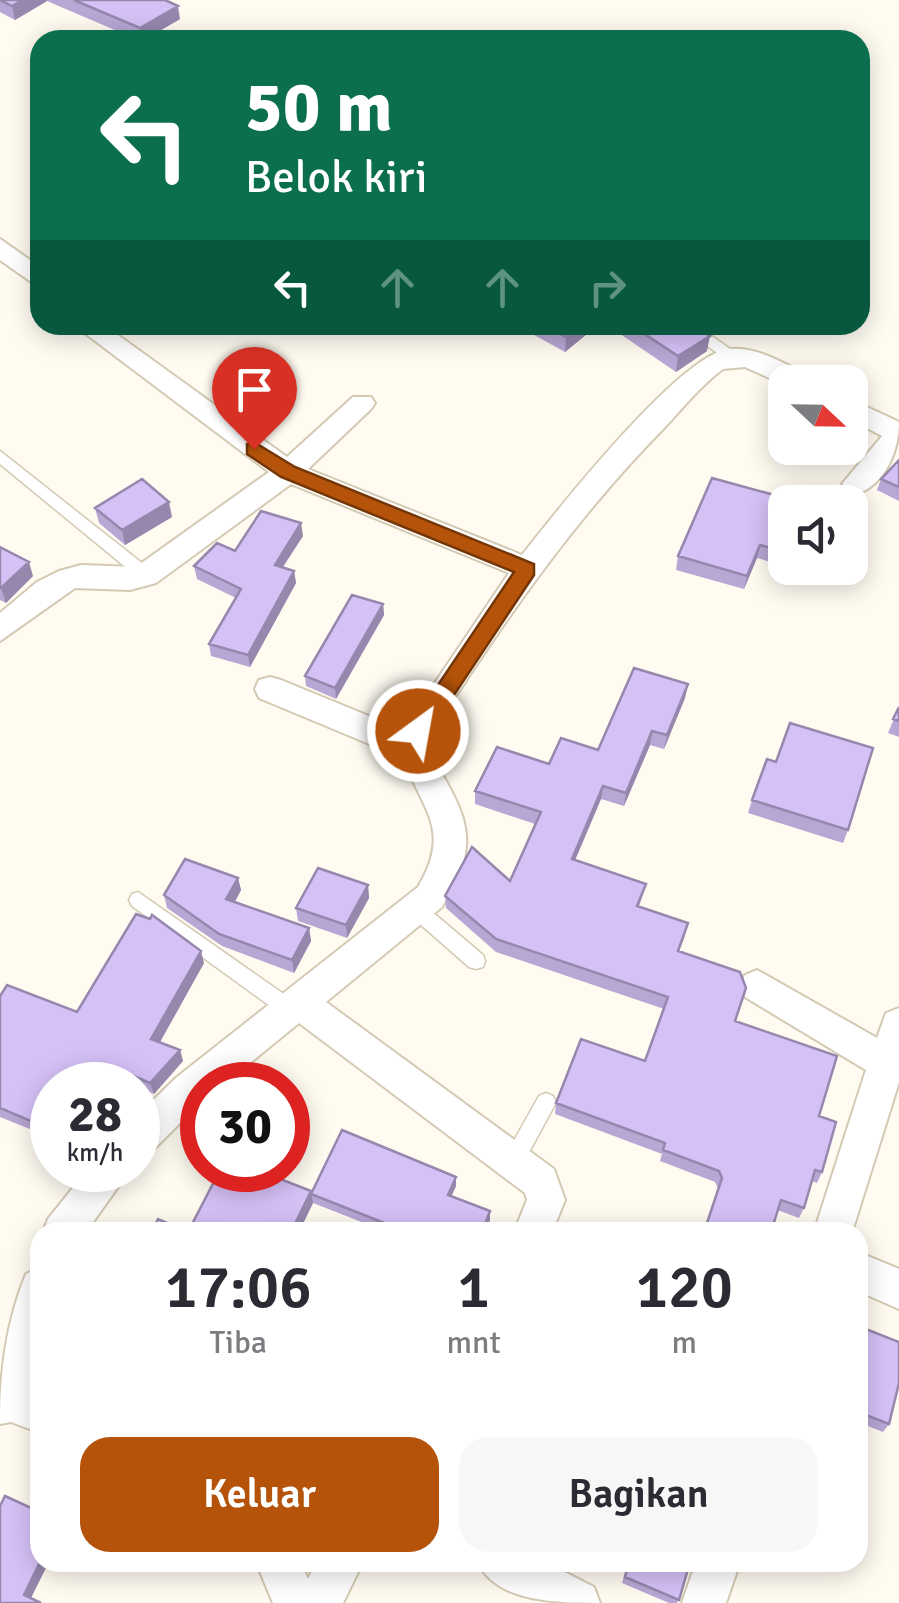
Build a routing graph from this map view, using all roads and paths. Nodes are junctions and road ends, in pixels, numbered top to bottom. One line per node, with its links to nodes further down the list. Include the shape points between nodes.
1 (0, 247): 2 (street)
2 (30, 272)
3 (100, 335): 11 (street)
4 (701, 335): 5 (lane)
5 (732, 357): 6 (street); 13 (street, via 708,368 637,437)
6 (768, 366)
7 (362, 403): 11 (street)
8 (868, 417): 9 (street)
9 (899, 433): 12 (street)
10 (0, 456): 14 (lane)
11 (288, 472): 13 (street); 14 (street)
12 (856, 484)
13 (527, 569): 17 (street, via 434,705)
14 (146, 575): 15 (street, via 62,582)
15 (0, 630)
16 (270, 689): 17 (street)
17 (415, 748): 19 (street, via 452,835 440,881)
18 (138, 900): 22 (lane)
19 (418, 911): 20 (lane); 22 (street)
20 (476, 961)
21 (758, 986): 24 (street)
22 (292, 1004): 26 (street); 27 (street)
23 (899, 1024): 24 (street)
24 (888, 1064): 31 (street)
25 (546, 1102): 27 (lane)
26 (160, 1119)
27 (514, 1160): 30 (street, via 545,1190)
28 (94, 1192): 29 (street)
29 (70, 1222)
30 (537, 1222)
31 (836, 1222)
32 (868, 1276): 33 (street)
33 (899, 1289)
34 (30, 1339): 35 (street)
35 (17, 1406)
36 (282, 1572): 40 (street)
37 (336, 1572): 41 (street)
38 (518, 1572): 42 (street)
39 (715, 1572): 43 (street)
40 (296, 1603)
41 (318, 1603)
42 (578, 1603)
43 (704, 1603)

